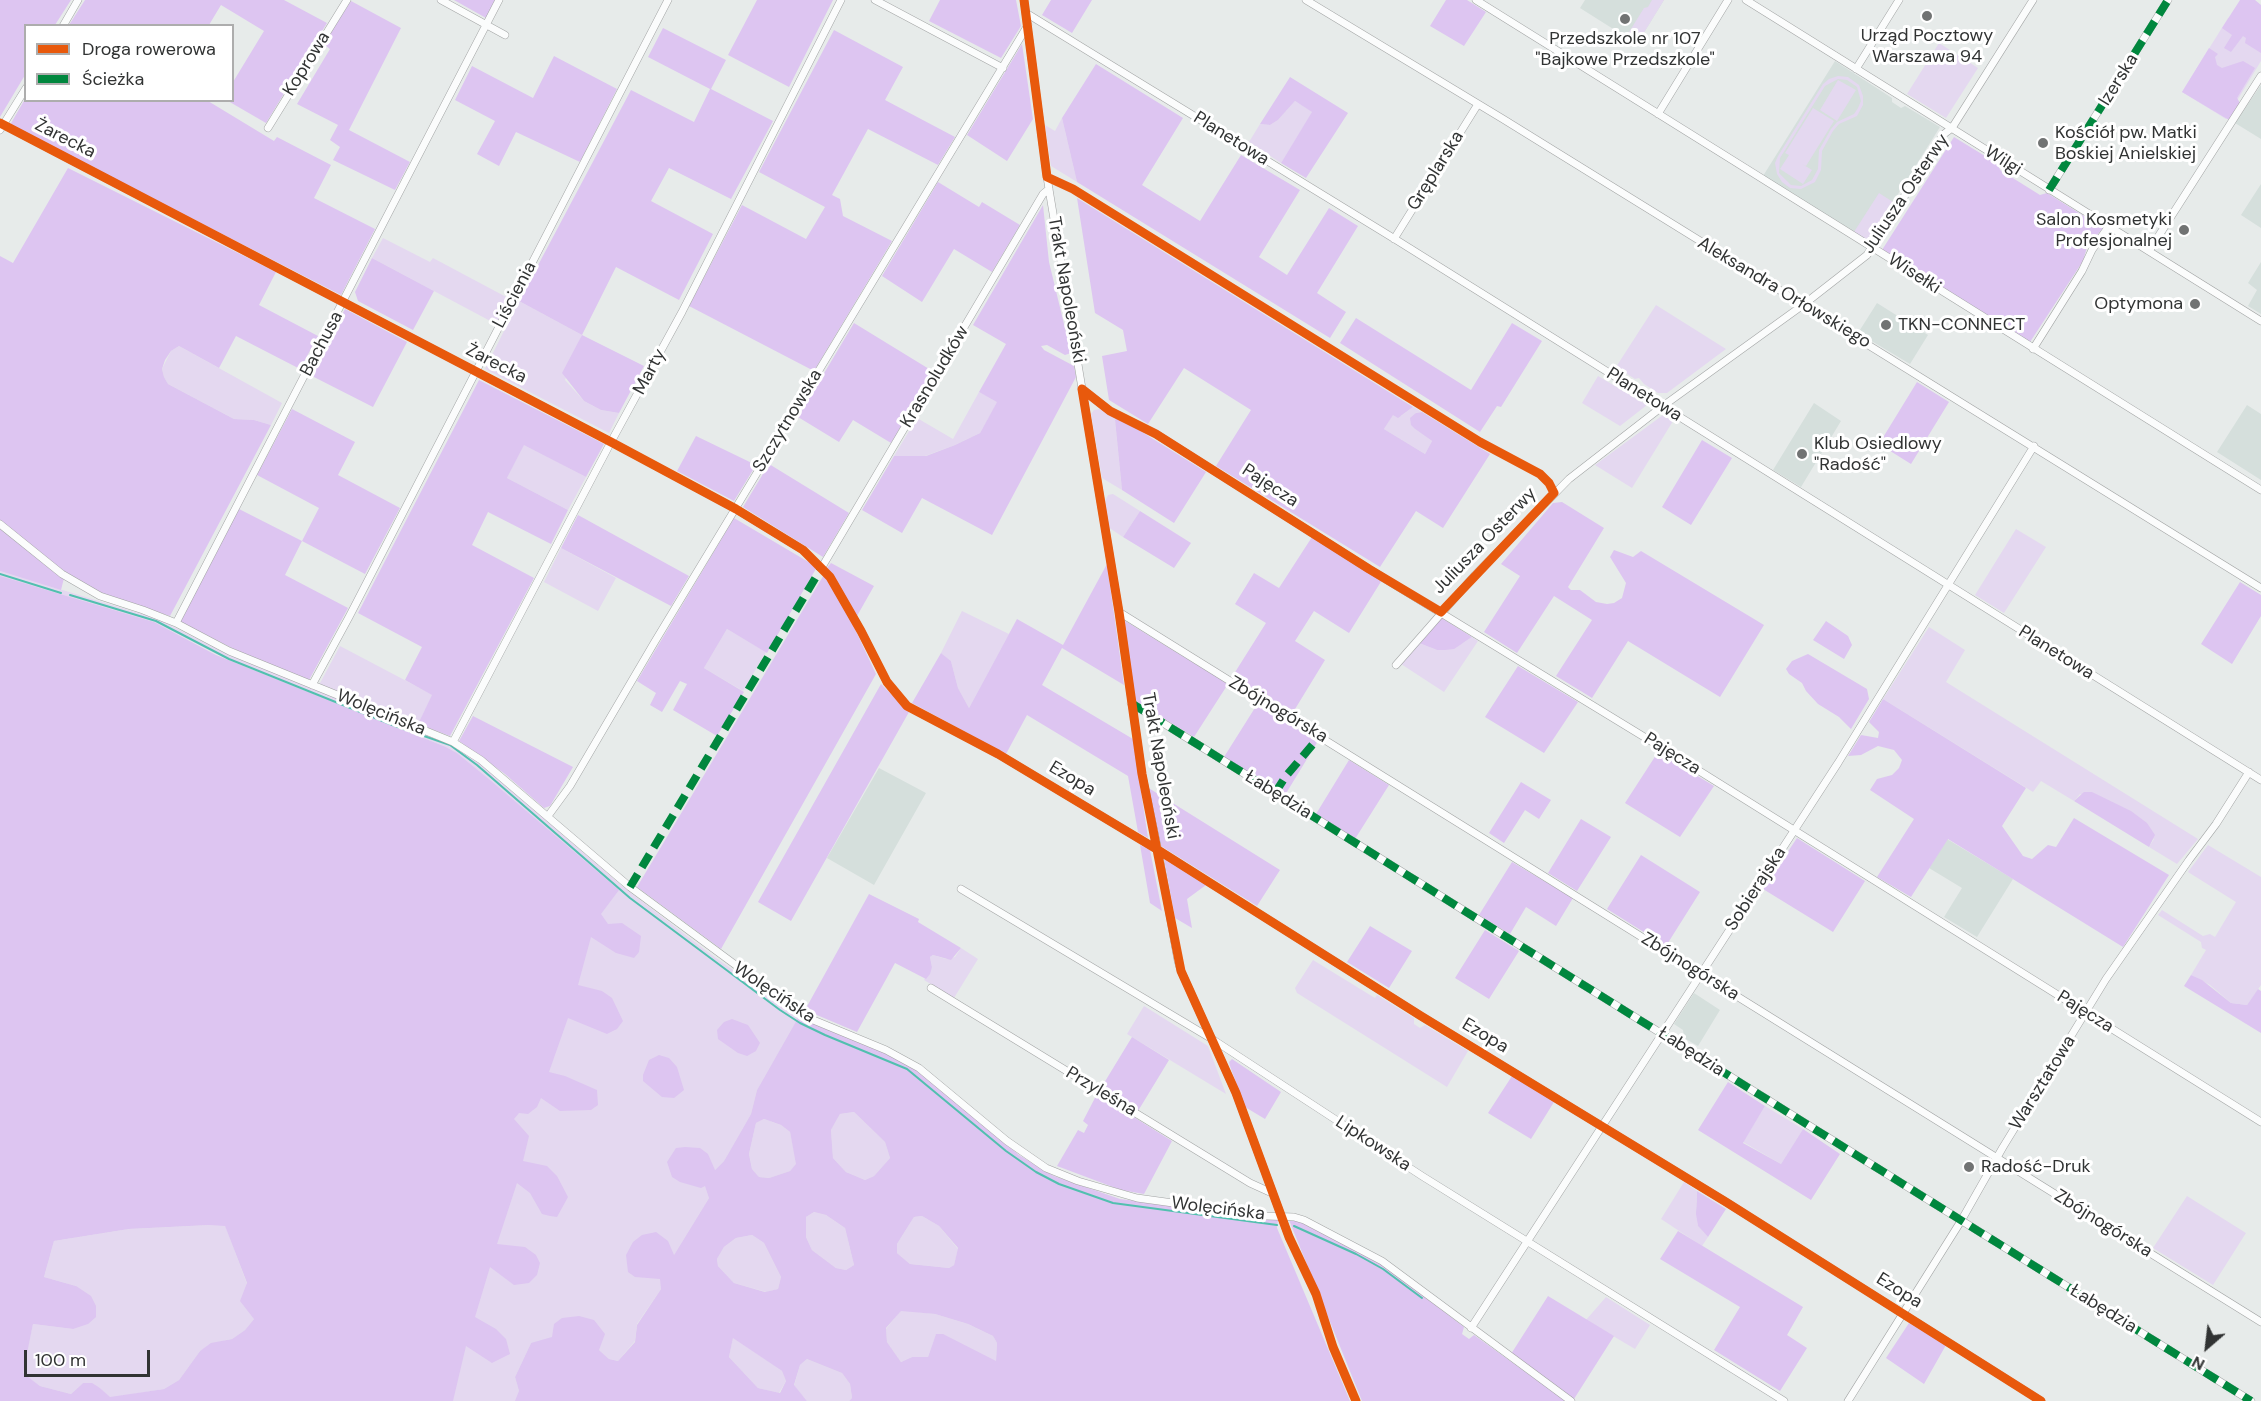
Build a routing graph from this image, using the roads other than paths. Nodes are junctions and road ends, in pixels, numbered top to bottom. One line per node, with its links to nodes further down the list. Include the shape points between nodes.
1 (78, 0): 18 (street)
2 (347, 0): 29 (street, Koprowa)
3 (441, 0): 19 (street)
4 (500, 0): 19 (street, Bachusa)
5 (668, 0): 41 (street, Liścienia)
6 (841, 0): 44 (street, Marty)
7 (875, 0): 22 (street)
8 (1024, 0): 17 (street, Trakt Napoleoński)
9 (1306, 0): 26 (street, Aleksandra Orłowskiego)
10 (1476, 0): 27 (street, Wisełki)
11 (1728, 0): 27 (street)
12 (1746, 0): 16 (street, Wilgi)
13 (1899, 0): 23 (street)
14 (2033, 0): 30 (street, Juliusza Osterwy)
15 (2168, 0): 32 (street, Izerska)
16 (1759, 3): 23 (street, Wilgi)
17 (1026, 13): 20 (street, Trakt Napoleoński); 34 (street, Planetowa)
18 (64, 24)
19 (486, 25): 21 (street); 37 (street, Bachusa)
20 (1028, 25): 22 (street, Szczytnowska); 31 (street, Trakt Napoleoński)
21 (505, 35)
22 (1003, 68): 47 (street, Szczytnowska)
23 (1856, 69): 30 (street, Wilgi)
24 (2261, 76): 36 (street)
25 (24, 91): 28 (street)
26 (1478, 104): 34 (street, Gręplarska); 38 (street, Aleksandra Orłowskiego)
27 (1658, 114): 35 (street, Wisełki)
28 (1, 126): 37 (street, Żarecka)
29 (268, 128)
30 (1952, 128): 32 (street, Wilgi); 35 (street, Juliusza Osterwy, via 1944,134)
31 (1049, 189): 42 (street, Trakt Napoleoński); 49 (street, Krasnoludków)
32 (2049, 190): 33 (street, Wilgi)
33 (2109, 226): 36 (street, Wilgi); 40 (street)
34 (1394, 239): 43 (street, Planetowa)
35 (1872, 248): 38 (street, Juliusza Osterwy); 40 (street, Wisełki)
36 (2149, 251): 39 (street, Wilgi)
37 (343, 303): 41 (street, Żarecka); 54 (street, Bachusa)
38 (1803, 305): 43 (street, Juliusza Osterwy); 45 (street, Aleksandra Orłowskiego)
39 (2261, 321)
40 (2033, 349): 46 (street, Wisełki)
41 (475, 372): 44 (street, Żarecka); 56 (street, Liścienia)
42 (1082, 389): 52 (street, Trakt Napoleoński); 53 (street, Pajęcza, via 1110,411 1156,434)
43 (1663, 406): 50 (street, Planetowa); 53 (street, Juliusza Osterwy, via 1569,479)
44 (611, 442): 47 (street, Żarecka); 59 (street, Marty)
45 (2034, 446): 50 (street, Sobierajska); 51 (street, Aleksandra Orłowskiego)
46 (2261, 490)
47 (736, 509): 49 (street, Żarecka, via 803,550); 62 (street, Szczytnowska, via 570,786)
48 (0, 524): 54 (street, Wolęcińska, via 70,580 100,597)
49 (822, 567): 58 (street, Żarecka, via 856,621 887,682)
50 (1950, 586): 60 (street, Planetowa); 63 (street, Sobierajska)
51 (2261, 588)
52 (1119, 612): 57 (street, Trakt Napoleoński); 66 (street, Zbójnogórska)
53 (1441, 612): 55 (street, Juliusza Osterwy); 63 (street, Pajęcza)
54 (176, 623): 56 (street, Wolęcińska, via 229,651)
55 (1396, 665)
56 (312, 685): 59 (street, Wolęcińska)
57 (1131, 703): 64 (street, Trakt Napoleoński); 69 (street, Łabędzia)
58 (907, 706): 64 (street, Ezopa, via 998,754)
59 (453, 742): 62 (street, Wolęcińska, via 481,760)
60 (2250, 772): 61 (street, Planetowa); 68 (street, Warsztatowa)
61 (2261, 780)
62 (548, 816): 75 (street, Wolęcińska, via 630,887 806,1017 919,1068 1046,1168 1137,1198)
63 (1794, 831): 66 (street, Sobierajska); 68 (street, Pajęcza)
64 (1158, 850): 70 (street, Trakt Napoleoński, via 1181,971); 72 (street, Ezopa)
65 (961, 889): 70 (street, Lipkowska)
66 (1701, 973): 69 (street, Sobierajska); 73 (street, Zbójnogórska)
67 (931, 988): 74 (street, Przyleśna)
68 (2086, 1012): 71 (street, Pajęcza); 73 (street, Warsztatowa)
69 (1661, 1033): 72 (street, Sobierajska); 76 (street, Łabędzia)
70 (1212, 1040): 74 (street, Trakt Napoleoński); 78 (street, Lipkowska)
71 (2261, 1122)
72 (1601, 1126): 78 (street, Sobierajska); 79 (street, Ezopa)
73 (1998, 1158): 76 (street, Warsztatowa); 80 (street, Zbójnogórska)
74 (1272, 1193): 75 (street, Trakt Napoleoński)
75 (1282, 1216): 77 (street, Trakt Napoleoński); 81 (street, Wolęcińska, via 1304,1220 1382,1261)
76 (1961, 1221): 79 (street, Warsztatowa); 86 (street, Łabędzia)
77 (1289, 1237)
78 (1527, 1241): 81 (street, Sobierajska); 83 (street, Lipkowska)
79 (1903, 1313): 84 (street, Warsztatowa); 85 (street, Ezopa)
80 (2261, 1322)
81 (1472, 1328): 82 (street, Wolęcińska)
82 (1571, 1401)
83 (1784, 1401)
84 (1848, 1401)
85 (2042, 1401)
86 (2251, 1401)

